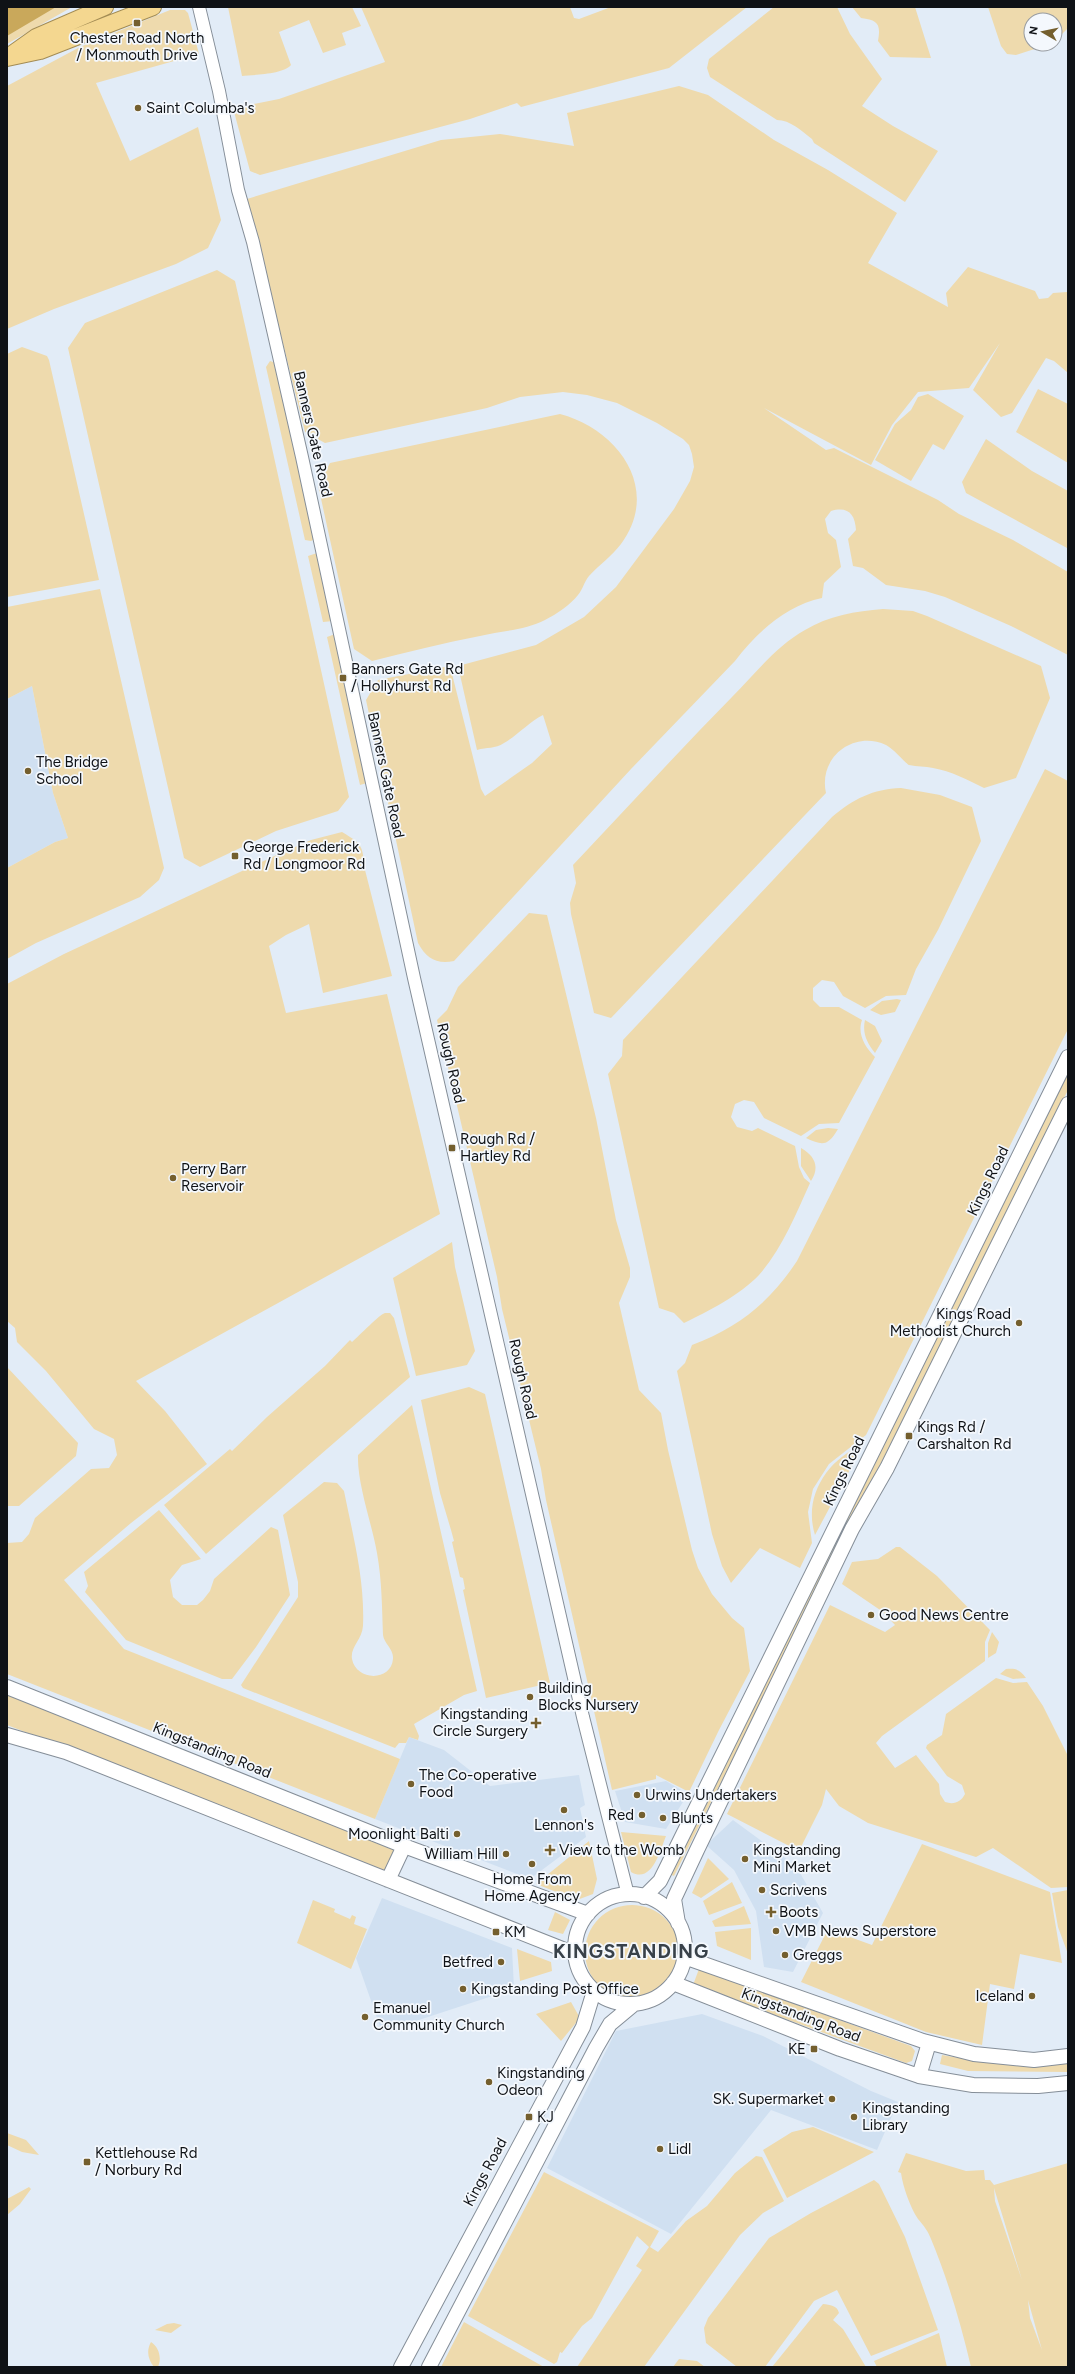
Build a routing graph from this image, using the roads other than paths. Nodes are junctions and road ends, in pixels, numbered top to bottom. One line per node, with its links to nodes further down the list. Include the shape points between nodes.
1 (106, 7): 4 (highway, via 36,37)
2 (153, 7): 4 (highway, via 40,51)
3 (199, 7): 5 (street, Banners Gate Road, via 219,91 238,190 253,242 302,457)
4 (7, 57)
5 (390, 870): 12 (street, Rough Road, via 581,1710)
6 (1068, 1057): 13 (main road, Kings Road, via 660,1881)
7 (1068, 1104): 15 (main road, via 887,1468 852,1529 697,1850 674,1900)
8 (7, 1686): 10 (main road, Kingstanding Road)
9 (7, 1735): 11 (main road, via 66,1752)
10 (404, 1846): 11 (main road); 14 (main road, Kingstanding Road)
11 (388, 1880): 16 (main road)
12 (628, 1895): 13 (main road); 14 (main road, via 607,1900)
13 (644, 1897): 15 (main road, via 665,1908)
14 (588, 1914): 16 (main road, via 580,1928)
15 (678, 1923): 17 (main road, via 683,1938)
16 (575, 1954): 19 (main road, via 578,1970)
17 (684, 1957): 18 (main road); 21 (main road, Kingstanding Road)
18 (673, 1983): 20 (main road, via 655,1998); 23 (main road, Kingstanding Road, via 840,2049)
19 (594, 1991): 20 (main road, via 616,2003); 25 (main road, Kings Road, via 583,2027)
20 (634, 2004): 26 (main road, via 610,2024 596,2048)
21 (929, 2043): 22 (main road, Kingstanding Road, via 981,2055 1034,2060); 23 (main road)
22 (1068, 2056)
23 (919, 2076): 24 (main road, Kingstanding Road, via 973,2085)
24 (1068, 2084)
25 (401, 2367)
26 (429, 2367)

